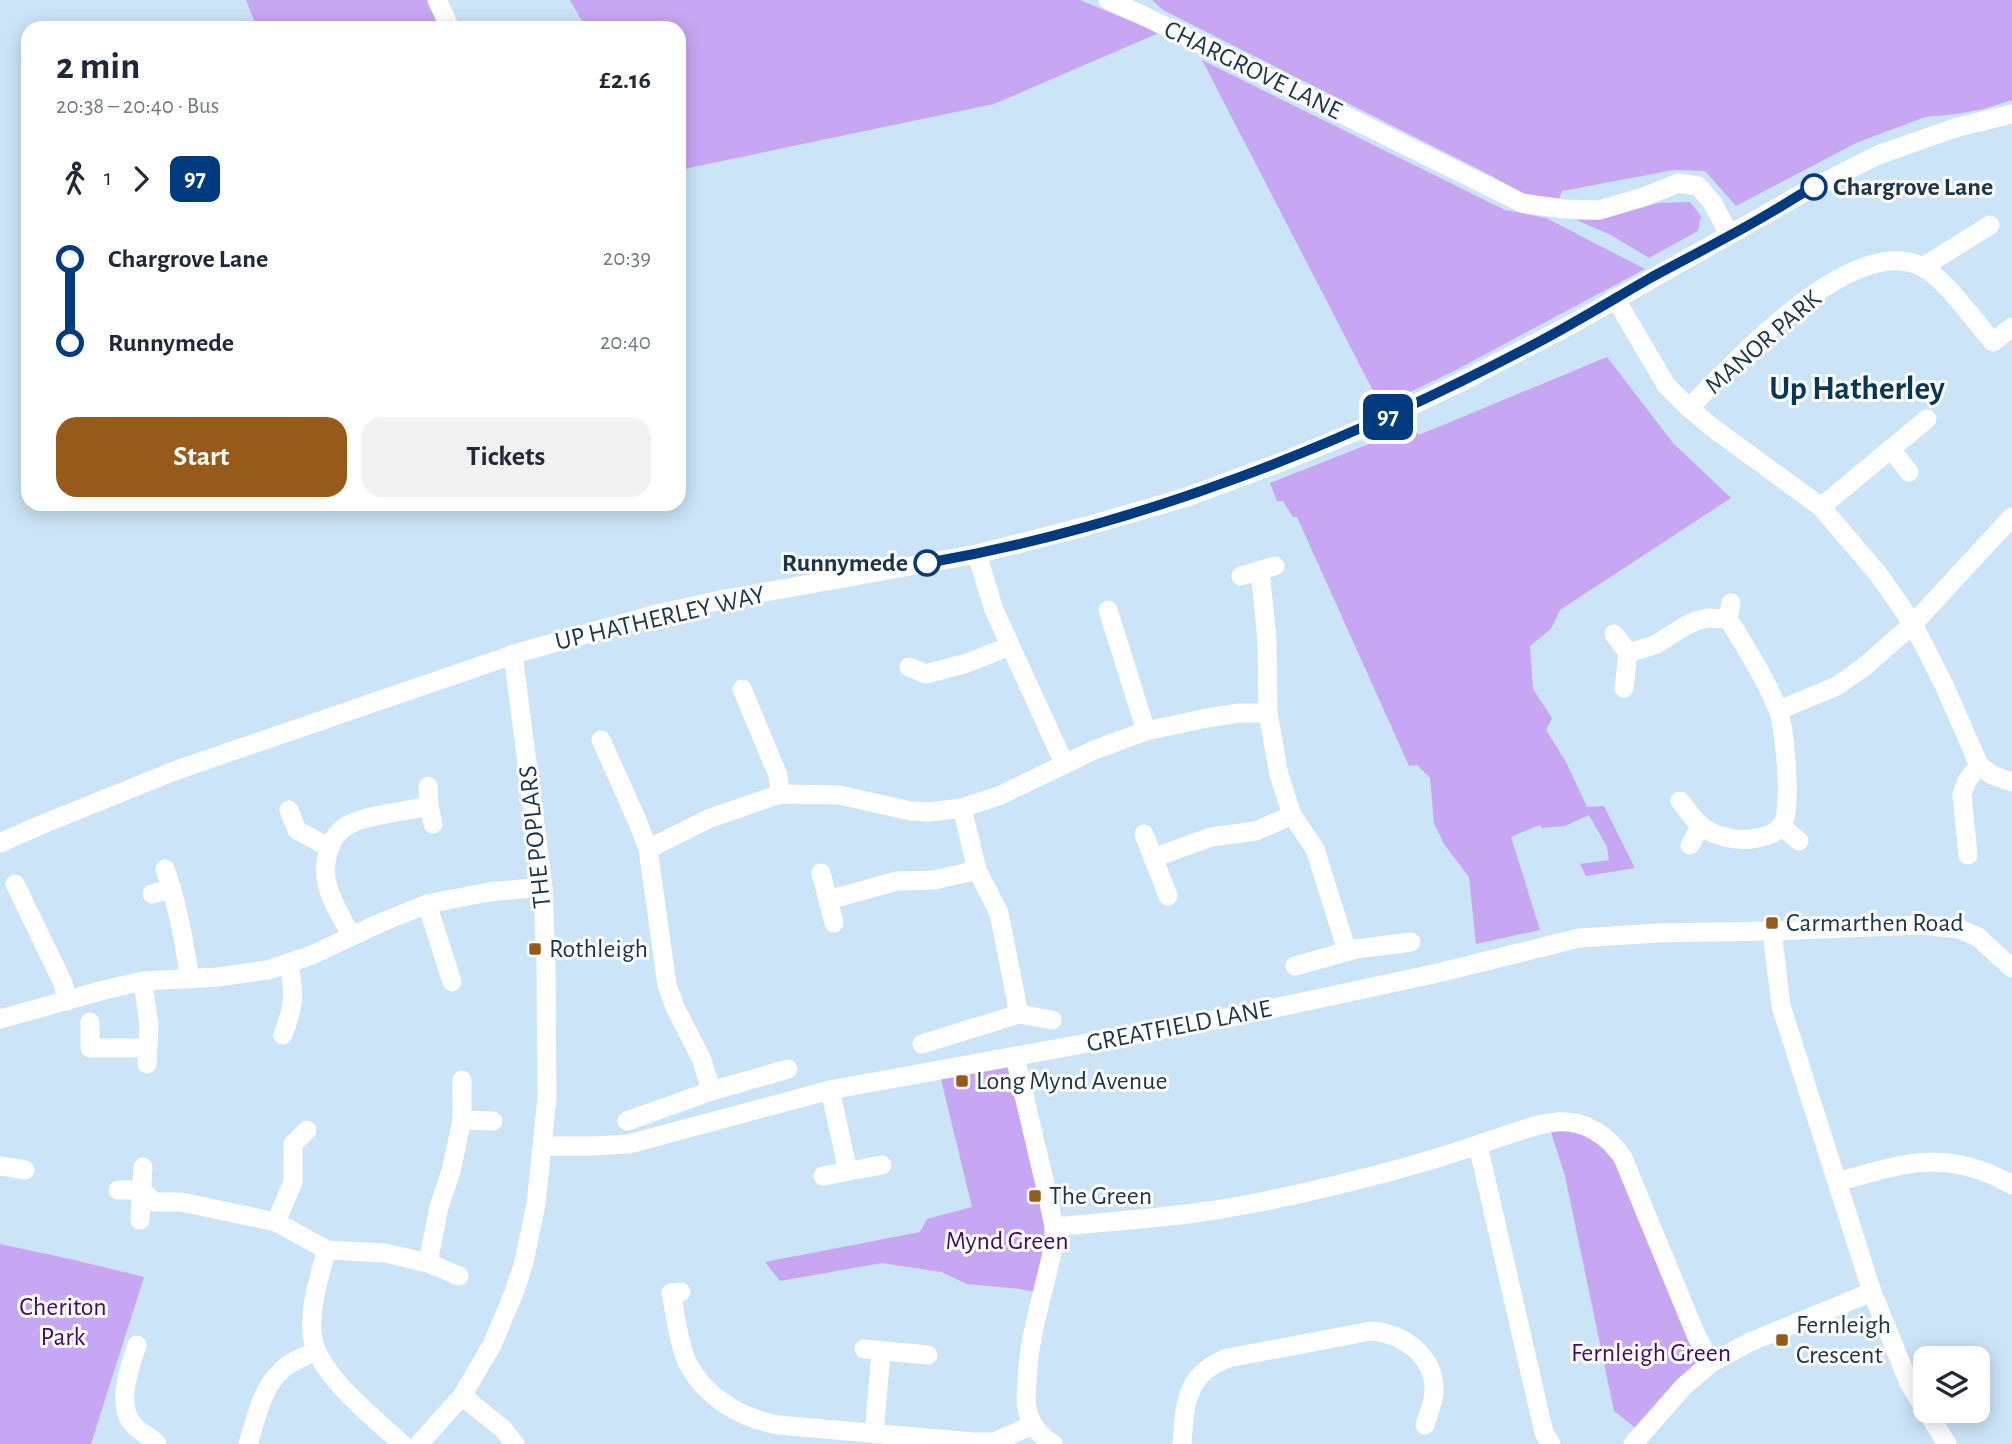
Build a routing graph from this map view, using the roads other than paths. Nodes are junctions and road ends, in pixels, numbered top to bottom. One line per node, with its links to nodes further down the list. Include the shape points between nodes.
1 (437, 0): 4 (street)
2 (1108, 0): 3 (street, CHARGROVE LANE)
3 (1137, 7): 7 (street, CHARGROVE LANE, via 1522,203 1600,209 1679,183 1698,187)
4 (447, 21)
5 (2012, 114): 7 (street, UP HATHERLEY WAY, via 1878,155)
6 (1990, 225): 8 (street)
7 (1729, 234): 9 (street, UP HATHERLEY WAY)
8 (1923, 267): 10 (street, via 1993,342); 11 (street, MANOR PARK, via 1884,261 1822,288 1791,310)
9 (1615, 298): 11 (street, via 1666,385); 17 (street, UP HATHERLEY WAY, via 1459,383 1289,459 1188,497)
10 (2012, 327)
11 (1689, 408): 15 (street)
12 (1927, 419): 13 (street)
13 (1891, 449): 14 (street); 15 (street)
14 (1909, 472)
15 (1821, 507): 20 (street, via 1879,575)
16 (2012, 517): 20 (street)
17 (977, 554): 22 (street); 24 (street, UP HATHERLEY WAY, via 661,613)
18 (1241, 576): 29 (street, via 1268,568)
19 (1108, 610): 30 (street)
20 (1913, 624): 28 (street, via 1847,680); 33 (street)
21 (1614, 634): 23 (street)
22 (1010, 646): 25 (street); 32 (street)
23 (1628, 653): 26 (street); 28 (street, via 1655,645 1696,621 1730,611)
24 (513, 654): 45 (street, UP HATHERLEY WAY, via 177,770); 55 (street, THE POPLARS)
25 (921, 677)
26 (1624, 688)
27 (742, 689): 36 (street, via 778,775)
28 (1779, 710): 42 (street, via 1788,776 1787,813)
29 (1268, 713): 30 (street, via 1239,713); 40 (street)
30 (1146, 731): 32 (street)
31 (601, 750): 48 (street)
32 (1064, 763): 38 (street, via 1020,788)
33 (1979, 765): 34 (street); 49 (street, via 1962,794)
34 (2012, 782)
35 (428, 786): 47 (street, via 431,815 362,820 345,827)
36 (780, 794): 38 (street, via 839,795 911,811); 48 (street, via 708,819)
37 (1680, 801): 41 (street)
38 (962, 808): 52 (street)
39 (289, 810): 47 (street, via 297,830)
40 (1292, 815): 50 (street, via 1256,831 1211,837); 65 (street, via 1315,849)
41 (1700, 825): 42 (street, via 1738,839 1769,835); 46 (street)
42 (1781, 826): 44 (street)
43 (1144, 834): 50 (street)
44 (1799, 841)
45 (0, 843)
46 (1690, 845)
47 (330, 848): 63 (street, via 327,885)
48 (648, 849): 83 (street, via 667,985 702,1060)
49 (1968, 855)
50 (1153, 858): 58 (street)
51 (165, 869): 56 (street)
52 (977, 870): 59 (street, via 934,880 897,881); 73 (street, via 999,913)
53 (821, 873): 59 (street)
54 (15, 884): 72 (street, via 63,983)
55 (542, 887): 60 (street); 89 (street, THE POPLARS, via 547,1055)
56 (172, 889): 57 (street); 69 (street)
57 (152, 894)
58 (1168, 895)
59 (828, 900): 61 (street)
60 (427, 904): 63 (street); 71 (street)
61 (834, 923)
62 (1772, 931): 68 (street, GREATFIELD LANE, via 1920,925 1960,929 1978,937); 79 (street, GREATFIELD LANE, via 1579,939 1247,1014); 96 (street, via 1781,1006)
63 (351, 936): 66 (street)
64 (1411, 942): 65 (street)
65 (1347, 951): 67 (street)
66 (289, 964): 69 (street, via 242,975); 77 (street, via 293,1006)
67 (1294, 966)
68 (2012, 968)
69 (190, 979): 70 (street)
70 (143, 981): 72 (street); 76 (street, via 149,1026 147,1056 90,1048)
71 (452, 982)
72 (67, 1002): 74 (street)
73 (1018, 1014): 75 (street); 78 (street)
74 (0, 1018)
75 (1052, 1020)
76 (90, 1022)
77 (283, 1035)
78 (922, 1044)
79 (1015, 1057): 82 (street, GREATFIELD LANE); 101 (street)
80 (788, 1069): 83 (street)
81 (462, 1080): 84 (street)
82 (830, 1090): 89 (street, GREATFIELD LANE, via 629,1144); 94 (street)
83 (711, 1091): 86 (street)
84 (462, 1120): 85 (street); 103 (street)
85 (493, 1121)
86 (627, 1121)
87 (292, 1139): 100 (street, via 293,1182)
88 (1478, 1145): 101 (street, via 1258,1202); 110 (street, via 1559,1122 1585,1126 1611,1142 1628,1168); 124 (street, via 1544,1433)
89 (543, 1146): 112 (street, via 531,1233 515,1290 492,1345)
90 (883, 1165): 94 (street)
91 (0, 1167): 93 (street)
92 (143, 1167): 99 (street)
93 (25, 1170)
94 (848, 1171): 95 (street)
95 (823, 1176)
96 (1837, 1182): 97 (street, via 1908,1164 1941,1161 1974,1167); 106 (street)
97 (2012, 1185)
98 (118, 1190): 99 (street)
99 (147, 1196): 100 (street)
100 (276, 1222): 102 (street)
101 (1054, 1227): 114 (street, via 1027,1364 1026,1407)
102 (327, 1250): 103 (street, via 385,1253); 108 (street, via 315,1291 312,1332)
103 (428, 1263): 104 (street)
104 (459, 1276)
105 (681, 1292): 116 (street, via 671,1293 686,1360 721,1402 761,1422)
106 (1872, 1292): 110 (street); 111 (street)
107 (137, 1345): 117 (street, via 126,1379 127,1428)
108 (316, 1350): 118 (street, via 291,1362 271,1381); 119 (street, via 329,1372)
109 (928, 1355): 116 (street, via 873,1350)
110 (1711, 1363): 125 (street)
111 (1913, 1389)
112 (462, 1396): 120 (street); 121 (street, via 503,1429)
113 (1934, 1423): 126 (street)
114 (1033, 1425): 116 (street, via 995,1442); 122 (street)
115 (1425, 1425): 123 (street, via 1435,1390 1426,1363 1407,1342 1371,1331 1217,1362 1200,1375 1188,1393)
116 (874, 1434)
117 (158, 1444)
118 (248, 1444)
119 (402, 1444)
120 (419, 1444)
121 (514, 1444)
122 (1054, 1444)
123 (1182, 1444)
124 (1551, 1444)
125 (1633, 1444)
126 (1947, 1444)

